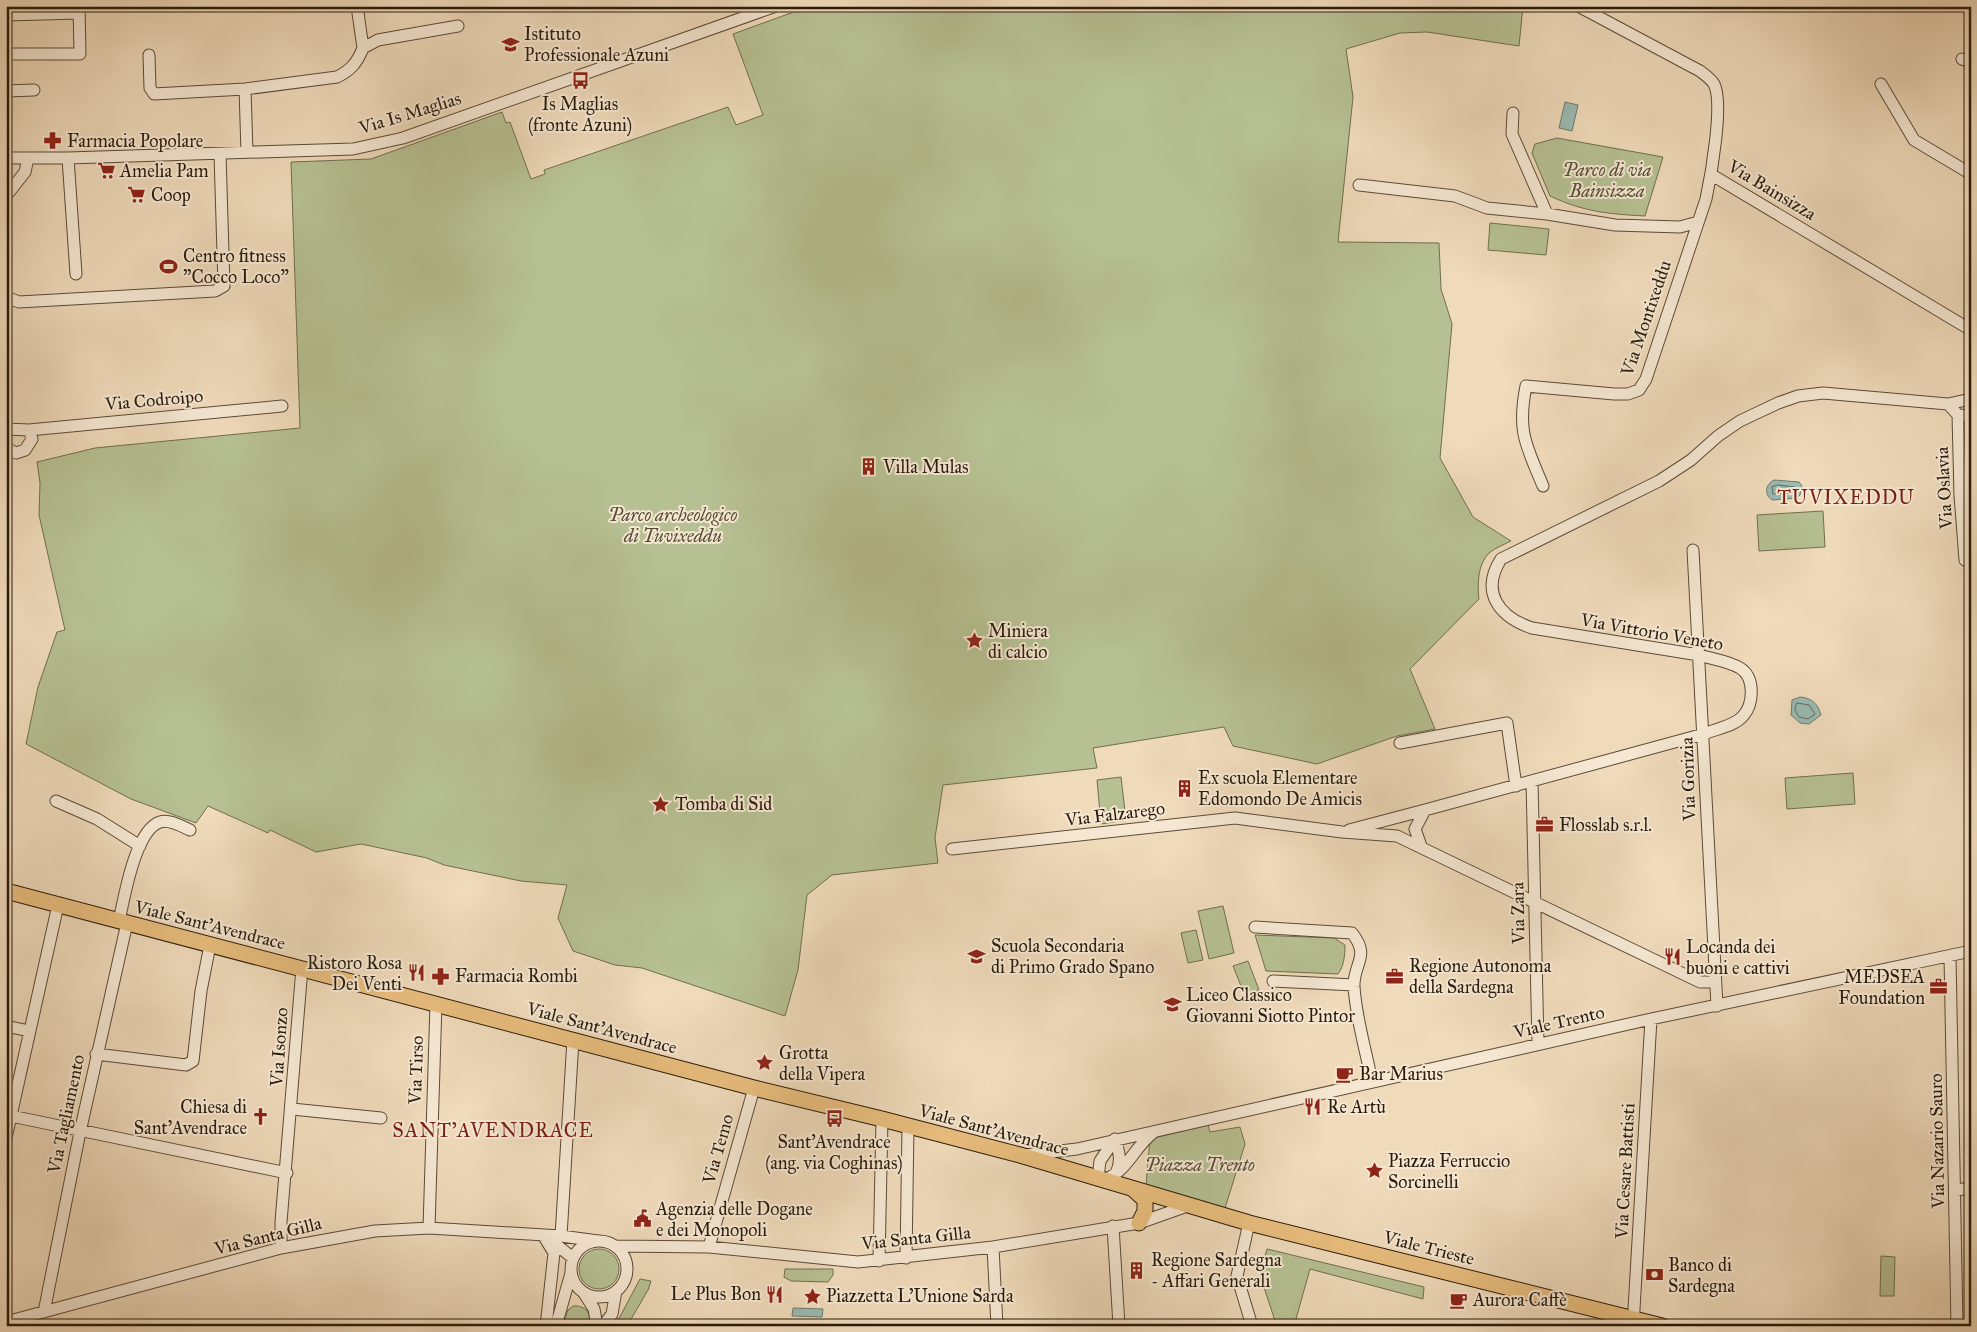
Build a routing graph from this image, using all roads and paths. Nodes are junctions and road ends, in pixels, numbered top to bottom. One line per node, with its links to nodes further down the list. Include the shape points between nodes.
1 (358, 6): 7 (street)
2 (776, 6): 15 (street, Via Is Maglias, via 402,138 353,148)
3 (1578, 6): 21 (street, via 1700,70 1713,83 1718,97)
4 (79, 10): 5 (street); 8 (street, via 80,54)
5 (6, 15)
6 (458, 26): 7 (street, via 378,40)
7 (363, 48): 11 (street, via 350,70 337,78)
8 (6, 54)
9 (149, 55): 11 (street, via 150,88 154,94)
10 (1881, 84): 20 (street, via 1914,140)
11 (245, 89): 15 (street)
12 (34, 90): 13 (street)
13 (6, 91)
14 (1513, 113): 24 (street, via 1512,134)
15 (247, 152): 16 (street, Via Is Maglias)
16 (220, 154): 19 (street, Via Is Maglias); 27 (street, via 224,286 215,291 75,299 19,302)
17 (6, 158): 18 (street, Via Is Maglias)
18 (28, 158): 19 (street, Via Is Maglias); 23 (street, via 25,172)
19 (68, 158): 26 (street)
20 (1971, 174)
21 (1712, 175): 25 (street, Via Bainsizza); 28 (street, Via Bainsizza)
22 (1359, 185): 24 (street, via 1455,196 1486,208)
23 (6, 196)
24 (1547, 214): 25 (street, via 1615,224 1680,227)
25 (1698, 222): 37 (street, Via Montixeddu, via 1640,390 1614,394 1526,386 1522,404 1522,436)
26 (76, 274)
27 (6, 298)
28 (1971, 330)
29 (1971, 399): 30 (street, Via Vittorio Veneto)
30 (1948, 404): 32 (street); 40 (street, Via Vittorio Veneto, via 1823,393 1778,403 1740,420 1659,481 1512,552 1501,559 1493,572 1495,598 1504,614 1516,623)
31 (282, 406): 35 (street, Via Codroipo)
32 (1958, 415): 33 (street); 39 (street, Via Oslavia)
33 (1971, 416)
34 (6, 429): 35 (street, Via Codroipo)
35 (29, 430): 36 (street, via 30,443 25,450 16,452)
36 (6, 448)
37 (1543, 486)
38 (1693, 550): 40 (street, Via Gorizia)
39 (1965, 560)
40 (1699, 656): 41 (street, Via Gorizia); 41 (street, Via Vittorio Veneto, via 1741,668 1749,677 1752,691 1742,717)
41 (1704, 734): 43 (street, Via Vittorio Veneto); 62 (street, Via Gorizia)
42 (1400, 743): 44 (street, via 1507,724)
43 (1532, 782): 44 (street, Via Vittorio Veneto); 53 (street, Via Zara)
44 (1516, 786): 46 (street, Via Vittorio Veneto)
45 (56, 801): 49 (street, via 97,819)
46 (1425, 810): 48 (street, Via Falzarego); 50 (street, via 1414,828)
47 (190, 830): 49 (street, Via Tagliamento, via 160,822 152,827)
48 (1342, 832): 50 (street, Via Falzarego, via 1397,836); 51 (street, Via Falzarego, via 1235,818)
49 (140, 846): 55 (street, Via Tagliamento)
50 (1421, 846): 53 (street)
51 (952, 849)
52 (6, 891): 54 (main road, Viale Sant'Avendrace)
53 (1535, 902): 62 (street, via 1700,982); 70 (street, Via Zara)
54 (58, 905): 55 (main road, Viale Sant'Avendrace); 68 (street)
55 (123, 922): 57 (main road, Viale Sant'Avendrace); 71 (street, Via Tagliamento)
56 (1255, 927): 63 (street, via 1352,933 1362,950)
57 (210, 946): 60 (main road, Viale Sant'Avendrace); 71 (street, via 193,1061 186,1065)
58 (1971, 951): 59 (street, Viale Trento)
59 (1950, 956): 65 (street, Viale Trento); 88 (street, Via Nazario Sauro)
60 (302, 968): 64 (main road, Viale Sant'Avendrace); 74 (street, Via Isonzo)
61 (1273, 981): 63 (street)
62 (1714, 982): 65 (street, Via Gorizia)
63 (1354, 985): 72 (street)
64 (436, 1004): 69 (main road, Viale Sant'Avendrace); 93 (street, Via Tirso)
65 (1717, 1006): 66 (street, Viale Trento)
66 (1651, 1019): 70 (street, Viale Trento); 109 (street, Via Cesare Battisti)
67 (6, 1026): 68 (street)
68 (29, 1031): 75 (street)
69 (573, 1040): 73 (main road, Viale Sant'Avendrace); 95 (street)
70 (1538, 1044): 72 (street, Viale Trento)
71 (96, 1054): 80 (street, Via Tagliamento)
72 (1372, 1082): 79 (street, Viale Trento)
73 (754, 1088): 77 (main road, Viale Sant'Avendrace); 98 (street, Via Temo)
74 (292, 1109): 76 (street); 84 (street, Via Isonzo)
75 (11, 1116): 80 (street); 81 (street)
76 (381, 1118)
77 (882, 1119): 78 (main road, Viale Sant'Avendrace); 103 (street)
78 (908, 1126): 83 (main road, Viale Sant'Avendrace); 102 (street)
79 (1156, 1130): 82 (street, Viale Trento); 85 (street, via 1144,1140 1128,1164)
80 (80, 1132): 84 (street); 107 (street, Via Tagliamento)
81 (6, 1138)
82 (1115, 1139): 83 (street, Viale Trento, via 1077,1149); 85 (street, via 1100,1161); 85 (street, via 1120,1166)
83 (1020, 1155): 85 (main road, Viale Sant'Avendrace)
84 (286, 1173): 100 (street, Via Isonzo)
85 (1106, 1178): 86 (main road, Viale Sant'Avendrace)
86 (1133, 1188): 89 (main road, Viale Sant'Avendrace); 90 (main road, via 1145,1200 1145,1211)
87 (1971, 1188): 88 (street)
88 (1956, 1190): 118 (street, Via Nazario Sauro)
89 (1187, 1206): 90 (street, Via Santa Gilla); 91 (main road, Viale Trieste)
90 (1139, 1222): 92 (street, Via Santa Gilla)
91 (1249, 1223): 109 (main road, Viale Trieste); 116 (street, via 1237,1276)
92 (1113, 1226): 99 (street, Via Santa Gilla); 115 (street)
93 (429, 1228): 94 (street, Via Santa Gilla); 100 (street, Via Santa Gilla, via 375,1231)
94 (543, 1235): 95 (street, Via Santa Gilla); 101 (street); 110 (street, via 554,1253)
95 (561, 1236): 96 (street, Via Santa Gilla)
96 (598, 1241): 97 (street, Via Santa Gilla); 101 (street, via 580,1247)
97 (616, 1246): 98 (street, Via Santa Gilla); 105 (street, via 626,1260 627,1269)
98 (708, 1247): 103 (street, Via Santa Gilla, via 858,1262)
99 (992, 1247): 102 (street, Via Santa Gilla); 114 (street)
100 (281, 1248): 107 (street, Via Santa Gilla)
101 (573, 1258): 104 (street)
102 (906, 1258): 103 (street, Via Santa Gilla)
103 (879, 1261)
104 (570, 1273): 106 (street, via 577,1288); 111 (street)
105 (616, 1291): 106 (street, via 600,1297); 113 (street, via 612,1314)
106 (584, 1293): 112 (street, via 594,1308)
107 (44, 1312): 108 (street, Via Santa Gilla)
108 (6, 1322)
109 (1634, 1322): 117 (main road, Viale Trieste)
110 (546, 1326)
111 (556, 1326)
112 (597, 1326)
113 (603, 1326)
114 (997, 1326)
115 (1119, 1326)
116 (1252, 1326)
117 (1662, 1326)
118 (1957, 1326)

